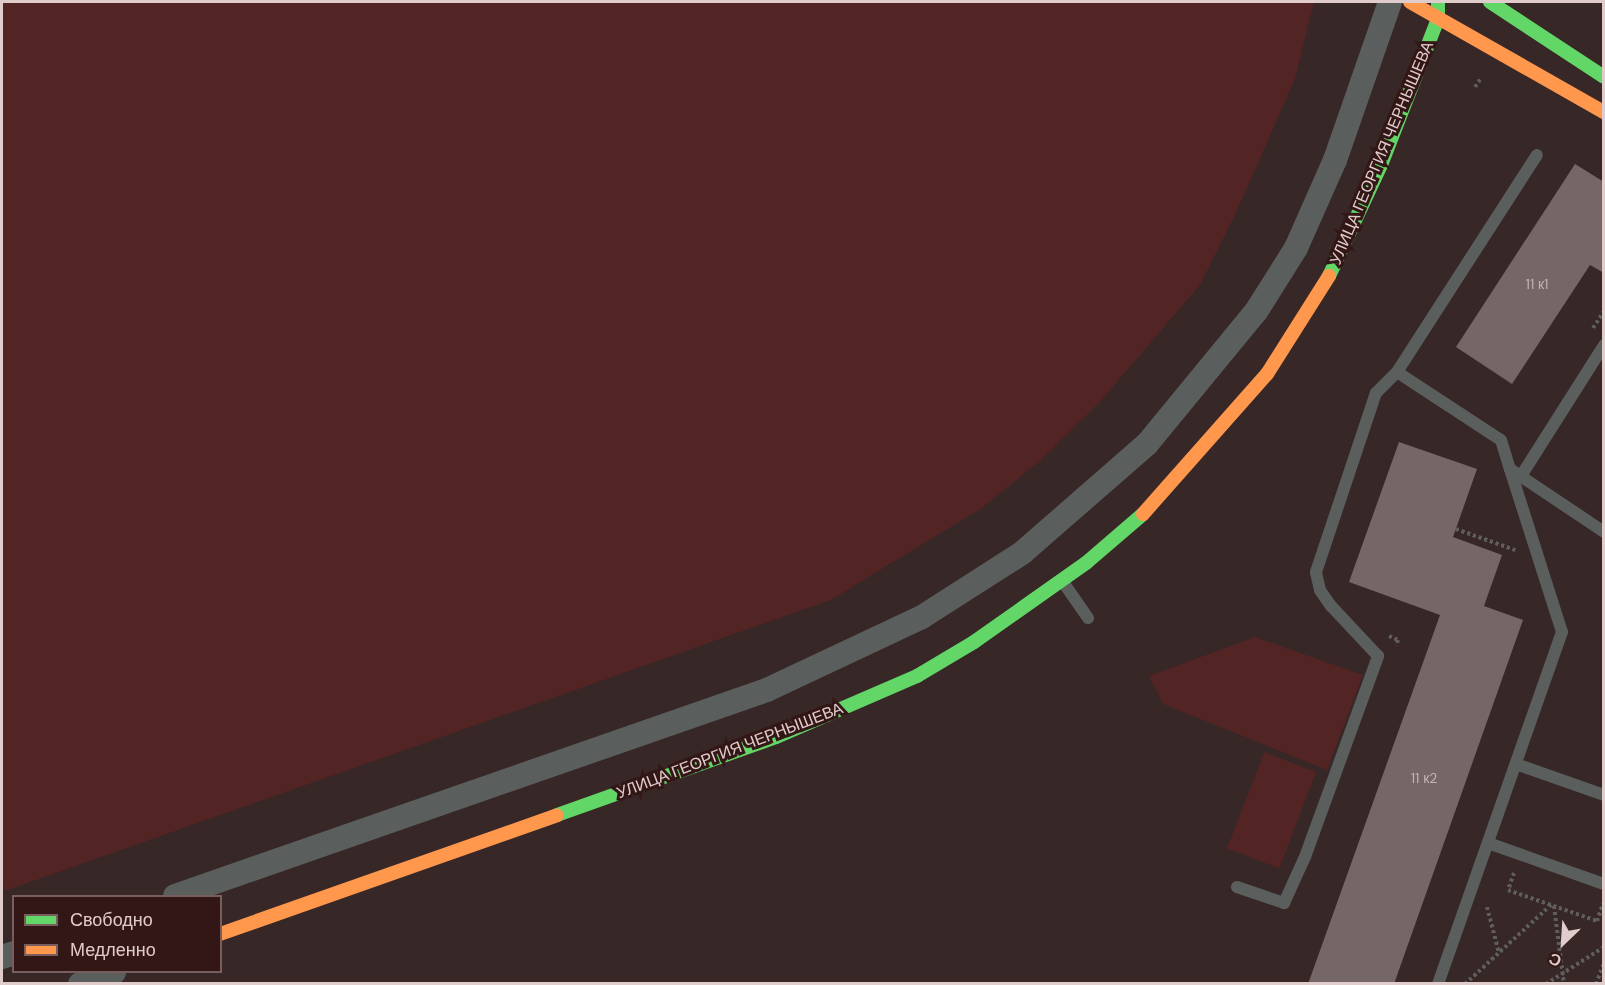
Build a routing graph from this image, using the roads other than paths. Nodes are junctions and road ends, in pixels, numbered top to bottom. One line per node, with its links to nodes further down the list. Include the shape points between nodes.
1 (1390, 2): 21 (street, via 1335,160 1296,248 1257,310 1147,444 1022,553 922,617 767,690)
2 (1410, 2): 5 (street)
3 (1438, 2): 5 (street, УЛИЦА ГЕОРГИЯ ЧЕРНЫШЕВА)
4 (1490, 2): 6 (street)
5 (1438, 19): 7 (street); 14 (street, УЛИЦА ГЕОРГИЯ ЧЕРНЫШЕВА, via 1338,262 1267,374 1144,513)
6 (1604, 77)
7 (1604, 112)
8 (1537, 155): 10 (lane)
9 (1604, 345): 12 (lane)
10 (1397, 372): 11 (lane, via 1501,440); 20 (lane, via 1376,393 1316,572 1331,606 1378,656 1305,857 1284,903)
11 (1510, 469): 12 (lane); 16 (lane, via 1562,632)
12 (1521, 476): 13 (lane)
13 (1604, 532)
14 (1062, 581): 15 (lane); 22 (street, УЛИЦА ГЕОРГИЯ ЧЕРНЫШЕВА, via 974,642 917,675 787,733)
15 (1088, 618)
16 (1516, 764): 17 (lane); 18 (lane)
17 (1604, 795)
18 (1488, 843): 19 (lane); 25 (lane)
19 (1604, 884)
20 (1237, 887)
21 (182, 895)
22 (222, 933)
23 (111, 973): 24 (street)
24 (80, 984)
25 (1438, 984)

